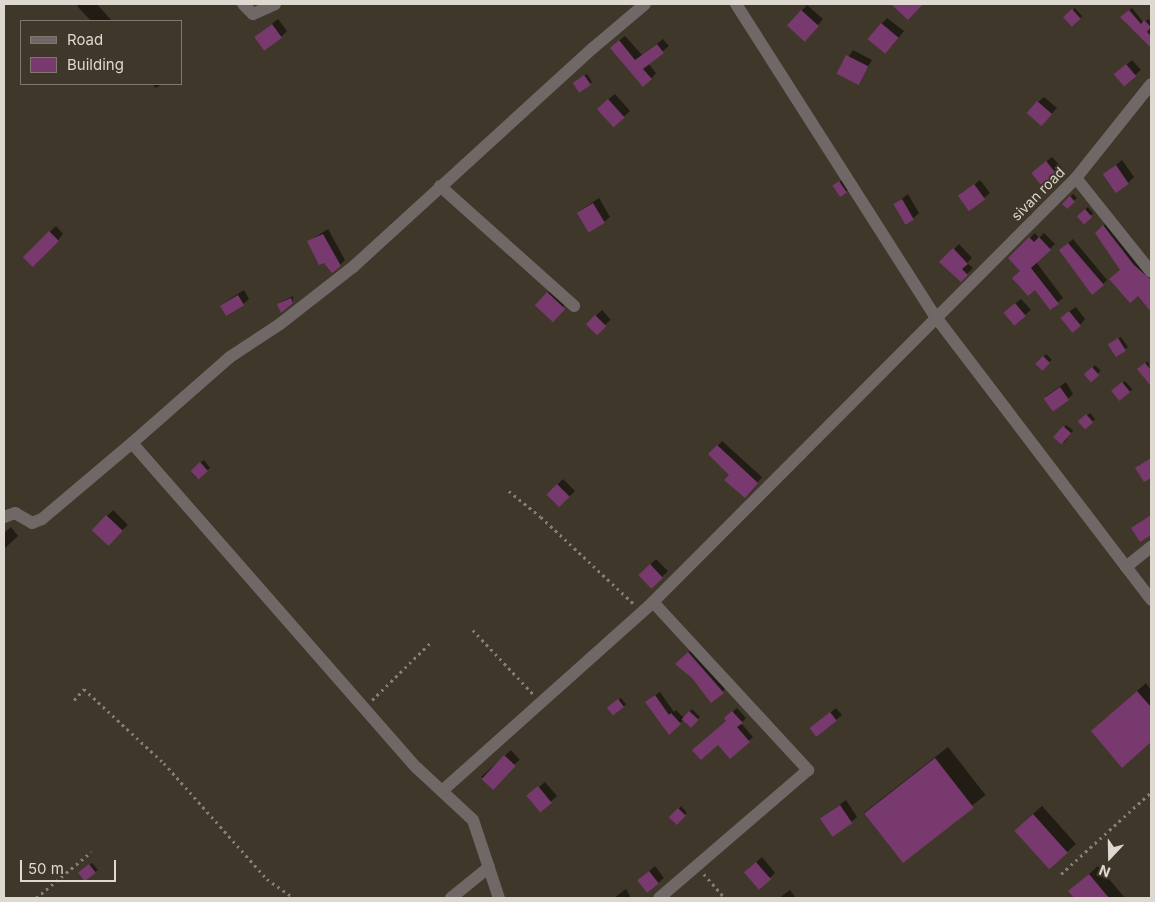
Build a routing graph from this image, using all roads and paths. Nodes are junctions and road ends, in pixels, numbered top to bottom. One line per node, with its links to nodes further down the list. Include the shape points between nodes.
1 (243, 4): 2 (street, via 253,14)
2 (275, 4)
3 (645, 4): 7 (street)
4 (736, 4): 10 (street)
5 (1149, 94): 6 (street, sivan road)
6 (1076, 178): 8 (street); 10 (street, sivan road)
7 (440, 186): 9 (street); 11 (street, via 352,267 280,324 230,357)
8 (1151, 272)
9 (574, 306)
10 (935, 316): 15 (street); 17 (street, sivan road)
11 (132, 443): 13 (street, via 42,519 32,523 15,513); 23 (street)
12 (509, 491): 18 (path)
13 (4, 517)
14 (1151, 548): 15 (street)
15 (1126, 567): 16 (street)
16 (1151, 600)
17 (653, 602): 18 (street, sivan road); 27 (street, via 808,770)
18 (642, 612): 22 (street, sivan road)
19 (473, 630): 22 (path)
20 (430, 642): 23 (path)
21 (74, 700): 31 (path, via 84,689 164,763 267,879)
22 (540, 703): 24 (street, sivan road)
23 (364, 708): 24 (street, via 416,768)
24 (442, 791): 28 (street, via 473,820)
25 (1151, 792): 29 (path)
26 (91, 852): 30 (path)
27 (696, 866): 34 (street); 35 (path)
28 (489, 867): 32 (street); 33 (street)
29 (1061, 874)
30 (36, 898)
31 (294, 898)
32 (451, 898)
33 (498, 898)
34 (659, 898)
35 (725, 898)

